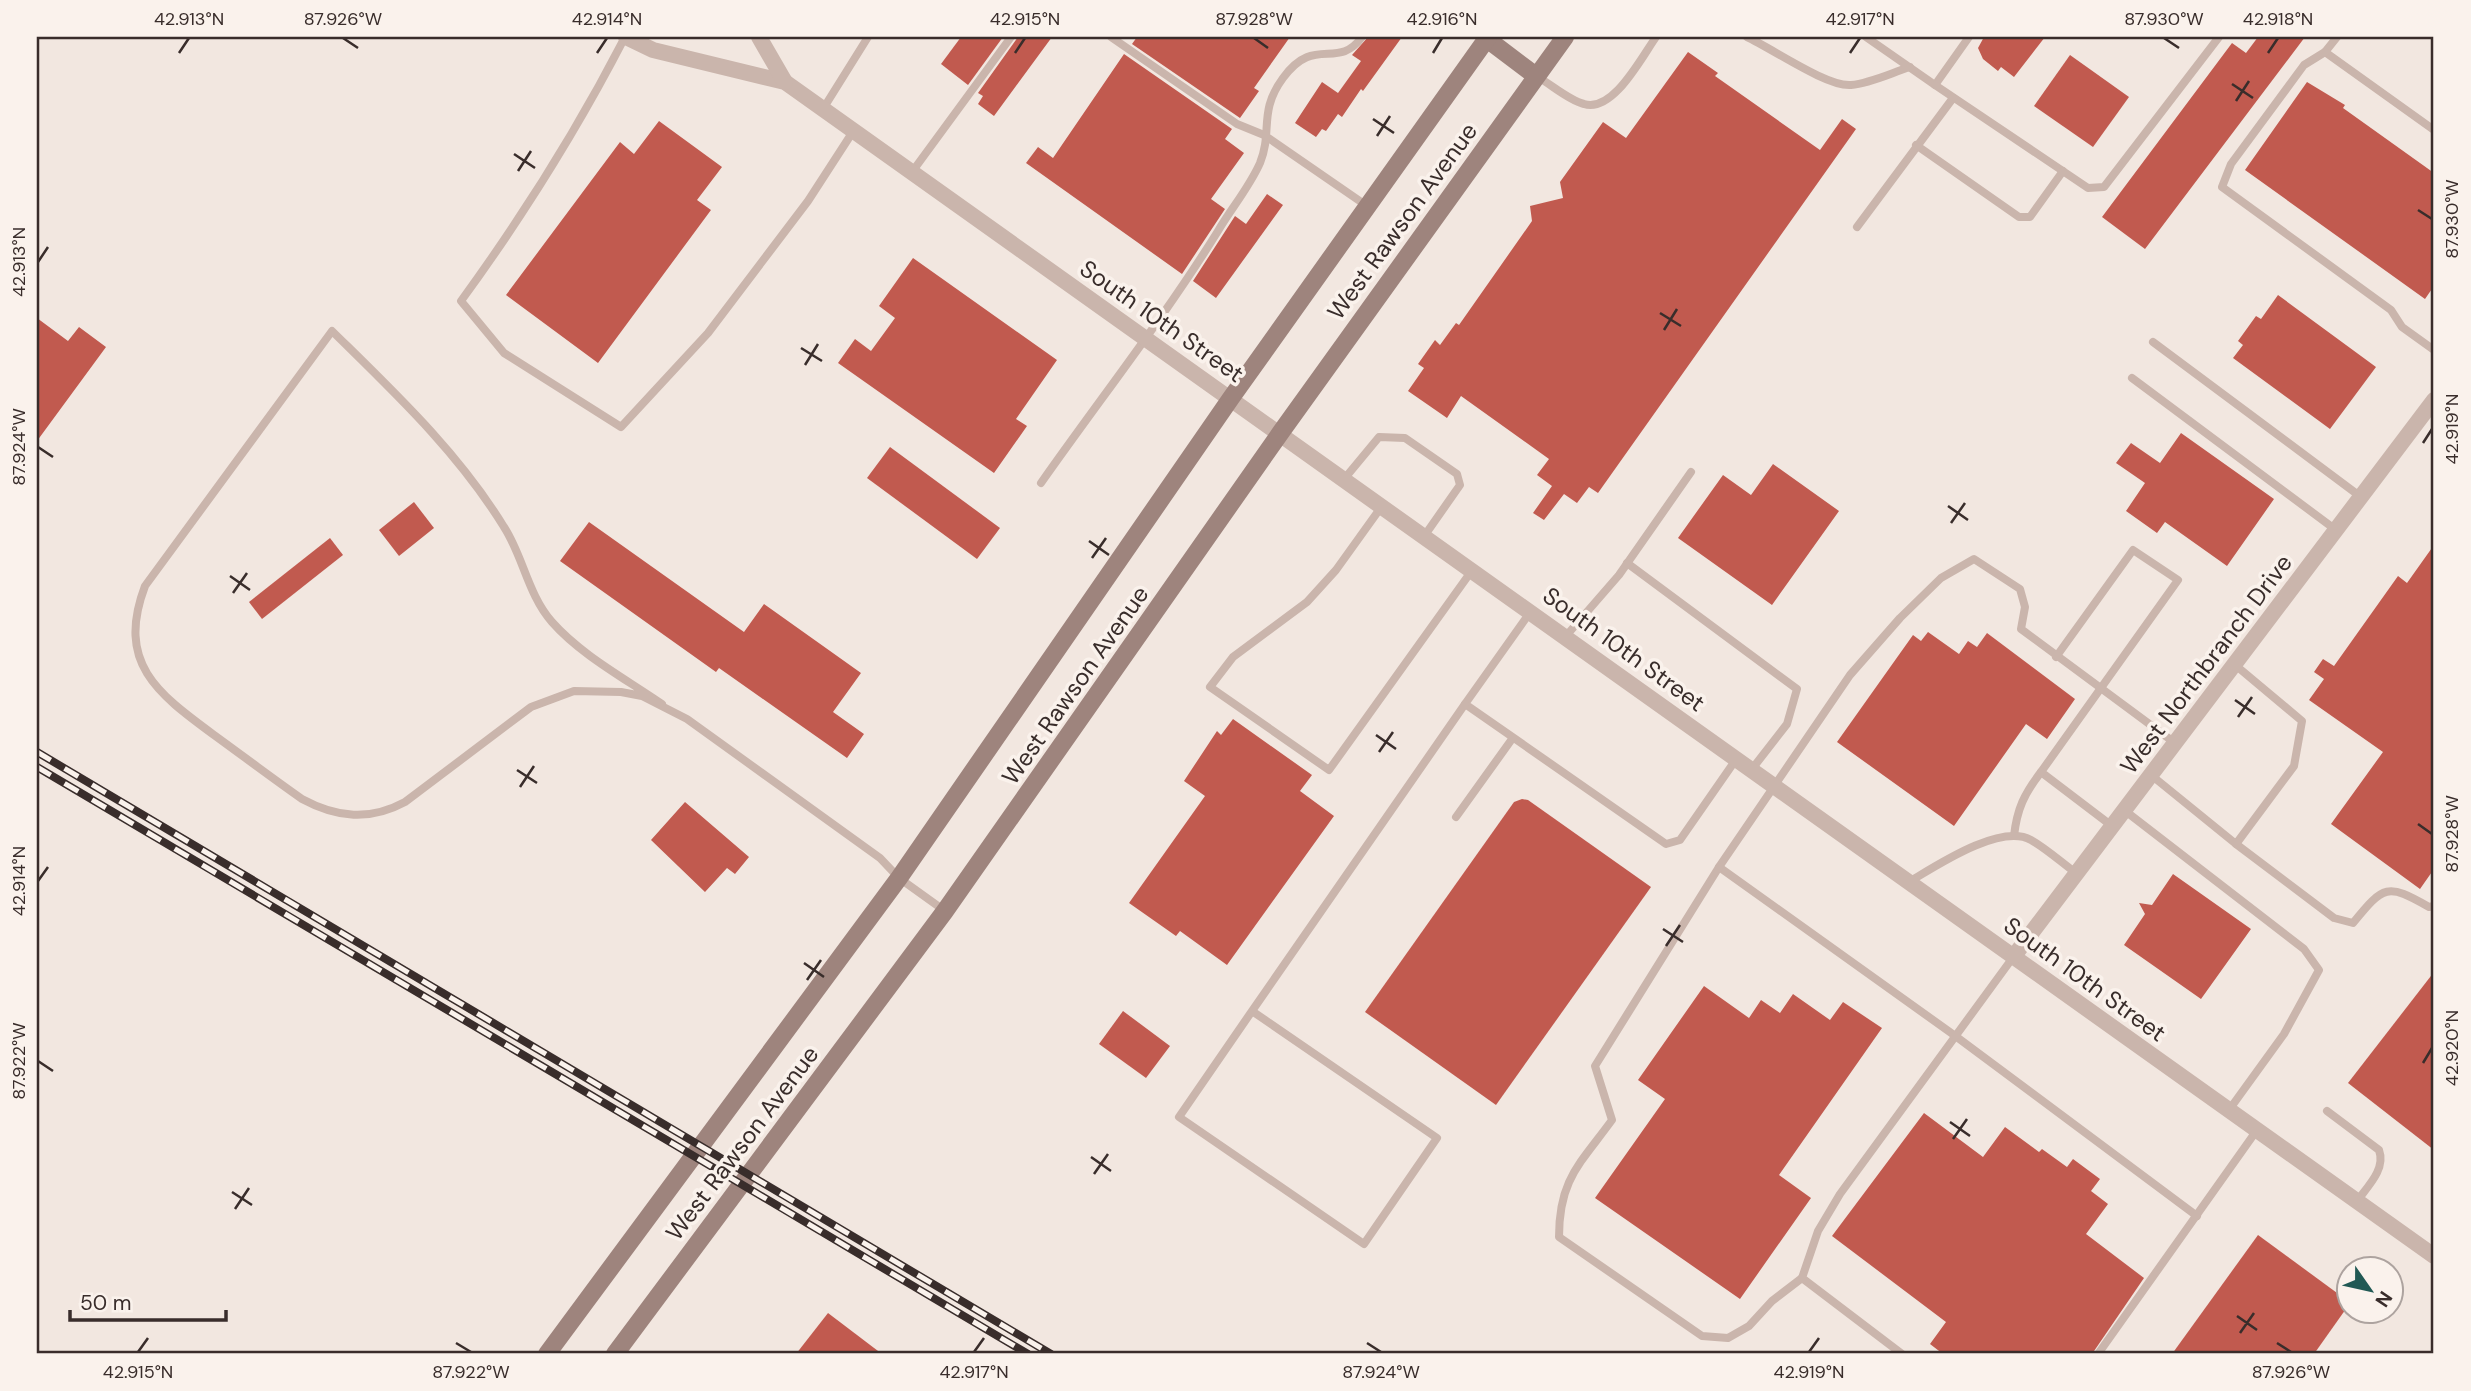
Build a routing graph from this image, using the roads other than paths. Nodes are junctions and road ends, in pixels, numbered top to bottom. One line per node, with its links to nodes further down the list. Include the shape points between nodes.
1 (626, 37): 18 (street, South 10th Street, via 653,50); 22 (lane, via 583,120 461,301 504,353 621,427 708,334 808,201)
2 (759, 37): 18 (street, South 10th Street)
3 (869, 37): 21 (lane)
4 (1011, 37): 27 (lane)
5 (1111, 37): 24 (lane, via 1237,124)
6 (1362, 37): 24 (lane, via 1343,54 1315,52 1296,62 1268,104)
7 (1565, 37): 17 (main road, West Rawson Avenue)
8 (1656, 37): 17 (lane, via 1614,96 1602,105 1584,104)
9 (1747, 37): 16 (lane, via 1841,85)
10 (1866, 37): 16 (lane)
11 (1969, 37): 19 (lane)
12 (2219, 37): 26 (lane, via 2104,187 2088,188)
13 (2337, 37): 15 (lane)
14 (1482, 39): 17 (main road); 28 (main road, West Rawson Avenue)
15 (2325, 52): 23 (lane); 32 (lane, via 2304,65 2231,164 2222,187 2391,310 2402,327)
16 (1910, 67): 19 (lane)
17 (1536, 76): 36 (main road, West Rawson Avenue)
18 (785, 82): 21 (street, South 10th Street)
19 (1935, 85): 20 (lane)
20 (1953, 98): 25 (lane); 26 (lane)
21 (823, 109): 22 (street, South 10th Street)
22 (854, 130): 27 (street, South 10th Street)
23 (2434, 130)
24 (1264, 135): 28 (lane); 30 (lane, via 1260,162 1188,278)
25 (1916, 145): 26 (lane, via 2019,217 2030,217); 29 (lane)
26 (2063, 171)
27 (912, 172): 30 (street, South 10th Street)
28 (1367, 206): 34 (main road, West Rawson Avenue)
29 (1857, 227)
30 (1144, 337): 34 (street, South 10th Street); 39 (lane)
31 (2153, 342): 40 (lane)
32 (2434, 350)
33 (2132, 378): 42 (lane)
34 (1231, 398): 36 (street, South 10th Street); 67 (main road, West Rawson Avenue)
35 (2434, 400): 40 (street, West Northbranch Drive)
36 (1281, 432): 38 (street, South 10th Street); 70 (main road, West Rawson Avenue)
37 (1691, 472): 44 (lane)
38 (1345, 478): 41 (street, South 10th Street); 43 (lane, via 1378,437 1391,435 1405,438 1457,474 1460,485 1455,496)
39 (1041, 483)
40 (2361, 497): 42 (street, West Northbranch Drive)
41 (1383, 505): 43 (street, South 10th Street); 45 (lane, via 1307,602 1234,657 1210,687 1329,770)
42 (2336, 530): 49 (street, West Northbranch Drive)
43 (1424, 535): 45 (street, South 10th Street)
44 (1627, 563): 47 (lane); 56 (lane, via 1797,688 1787,724)
45 (1473, 569): 46 (street, South 10th Street)
46 (1531, 611): 47 (street, South 10th Street); 52 (lane)
47 (1566, 636): 55 (street, South 10th Street)
48 (2056, 657): 50 (lane); 50 (lane, via 2133,550 2178,580); 59 (lane, via 2021,629 2025,607 2020,589 1974,559 1941,578 1891,627 1850,675)
49 (2234, 664): 54 (street, West Northbranch Drive); 64 (lane, via 2302,721 2294,766)
50 (2100, 689): 54 (lane); 57 (lane)
51 (662, 704): 51 (lane, via 598,689 551,698 510,721 405,802 365,816 340,815 302,799 168,699 140,661 134,626 145,586 332,331 421,417 494,511 550,621); 67 (lane, via 880,858)
52 (1465, 704): 53 (lane); 72 (lane)
53 (1513, 739): 55 (lane, via 1666,844 1679,840); 61 (lane)
54 (2175, 743): 58 (street, West Northbranch Drive)
55 (1737, 758): 56 (street, South 10th Street)
56 (1752, 769): 59 (street, South 10th Street)
57 (2041, 772): 62 (lane); 63 (lane, via 2016,813)
58 (2151, 775): 60 (street, West Northbranch Drive); 64 (lane)
59 (1777, 787): 65 (lane); 68 (street, South 10th Street)
60 (2124, 810): 62 (street, West Northbranch Drive); 74 (lane, via 2304,949 2319,970 2284,1034)
61 (1456, 817)
62 (2112, 826): 66 (street, West Northbranch Drive)
63 (2014, 836): 66 (lane, via 2030,839); 68 (lane, via 1965,849)
64 (2236, 844): 69 (lane, via 2334,918 2353,923 2387,890 2398,890 2429,908)
65 (1719, 867): 73 (lane); 80 (lane, via 1595,1066 1612,1119 1565,1185 1559,1237 1702,1336 1728,1338 1749,1326)
66 (2076, 873): 71 (street, West Northbranch Drive)
67 (899, 878): 70 (lane); 81 (main road, West Rawson Avenue)
68 (1909, 882): 71 (street, South 10th Street)
69 (2434, 906)
70 (945, 911): 82 (main road, West Rawson Avenue)
71 (2014, 956): 73 (lane); 74 (street, South 10th Street)
72 (1252, 1011): 72 (lane, via 1437,1138 1364,1244 1179,1117)
73 (1954, 1035): 78 (lane); 80 (lane, via 1840,1194 1818,1231)
74 (2229, 1110): 76 (street, South 10th Street)
75 (2327, 1111): 77 (lane, via 2379,1150 2382,1158)
76 (2257, 1130): 77 (street, South 10th Street); 78 (lane)
77 (2357, 1201): 79 (street, South 10th Street)
78 (2197, 1216): 84 (lane)
79 (2434, 1256)
80 (1802, 1279): 83 (lane)
81 (547, 1354)
82 (615, 1354)
83 (1902, 1354)
84 (2098, 1354)

